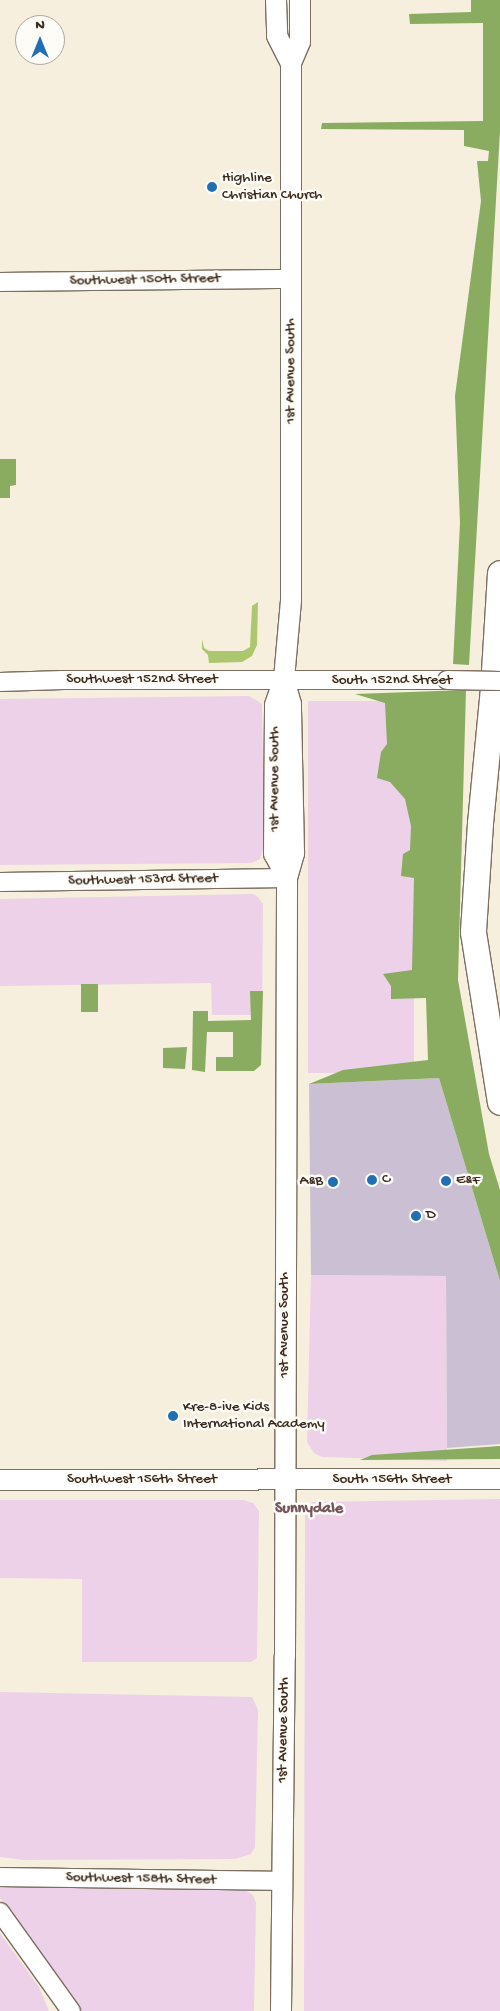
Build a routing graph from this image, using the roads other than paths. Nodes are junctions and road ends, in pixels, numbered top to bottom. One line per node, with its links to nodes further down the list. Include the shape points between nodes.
1 (276, 0): 3 (main road, 1st Avenue South, via 277,36)
2 (300, 0): 3 (main road, 1st Avenue South, via 300,42)
3 (291, 63): 4 (main road, 1st Avenue South)
4 (290, 278): 5 (street, Southwest 150th Street); 8 (main road, 1st Avenue South, via 291,600)
5 (0, 282)
6 (500, 573): 10 (highway)
7 (500, 645): 10 (highway)
8 (284, 679): 9 (street, Southwest 152nd Street); 10 (street, South 152nd Street, bridge, via 447,680); 11 (main road, 1st Avenue South, via 275,705 274,854)
9 (0, 682)
10 (497, 684): 13 (highway, via 480,823 473,932)
11 (287, 878): 12 (street, Southwest 153rd Street); 14 (main road, 1st Avenue South)
12 (0, 882)
13 (500, 1102)
14 (284, 1479): 15 (main road, South 156th Street); 16 (main road, Southwest 156th Street); 18 (main road, 1st Avenue South)
15 (500, 1479)
16 (0, 1480)
17 (0, 1877): 18 (street, Southwest 158th Street)
18 (281, 1881): 23 (main road, 1st Avenue South)
19 (0, 1912): 20 (street)
20 (44, 1974): 21 (street); 22 (street)
21 (55, 2011)
22 (71, 2011)
23 (280, 2011)

